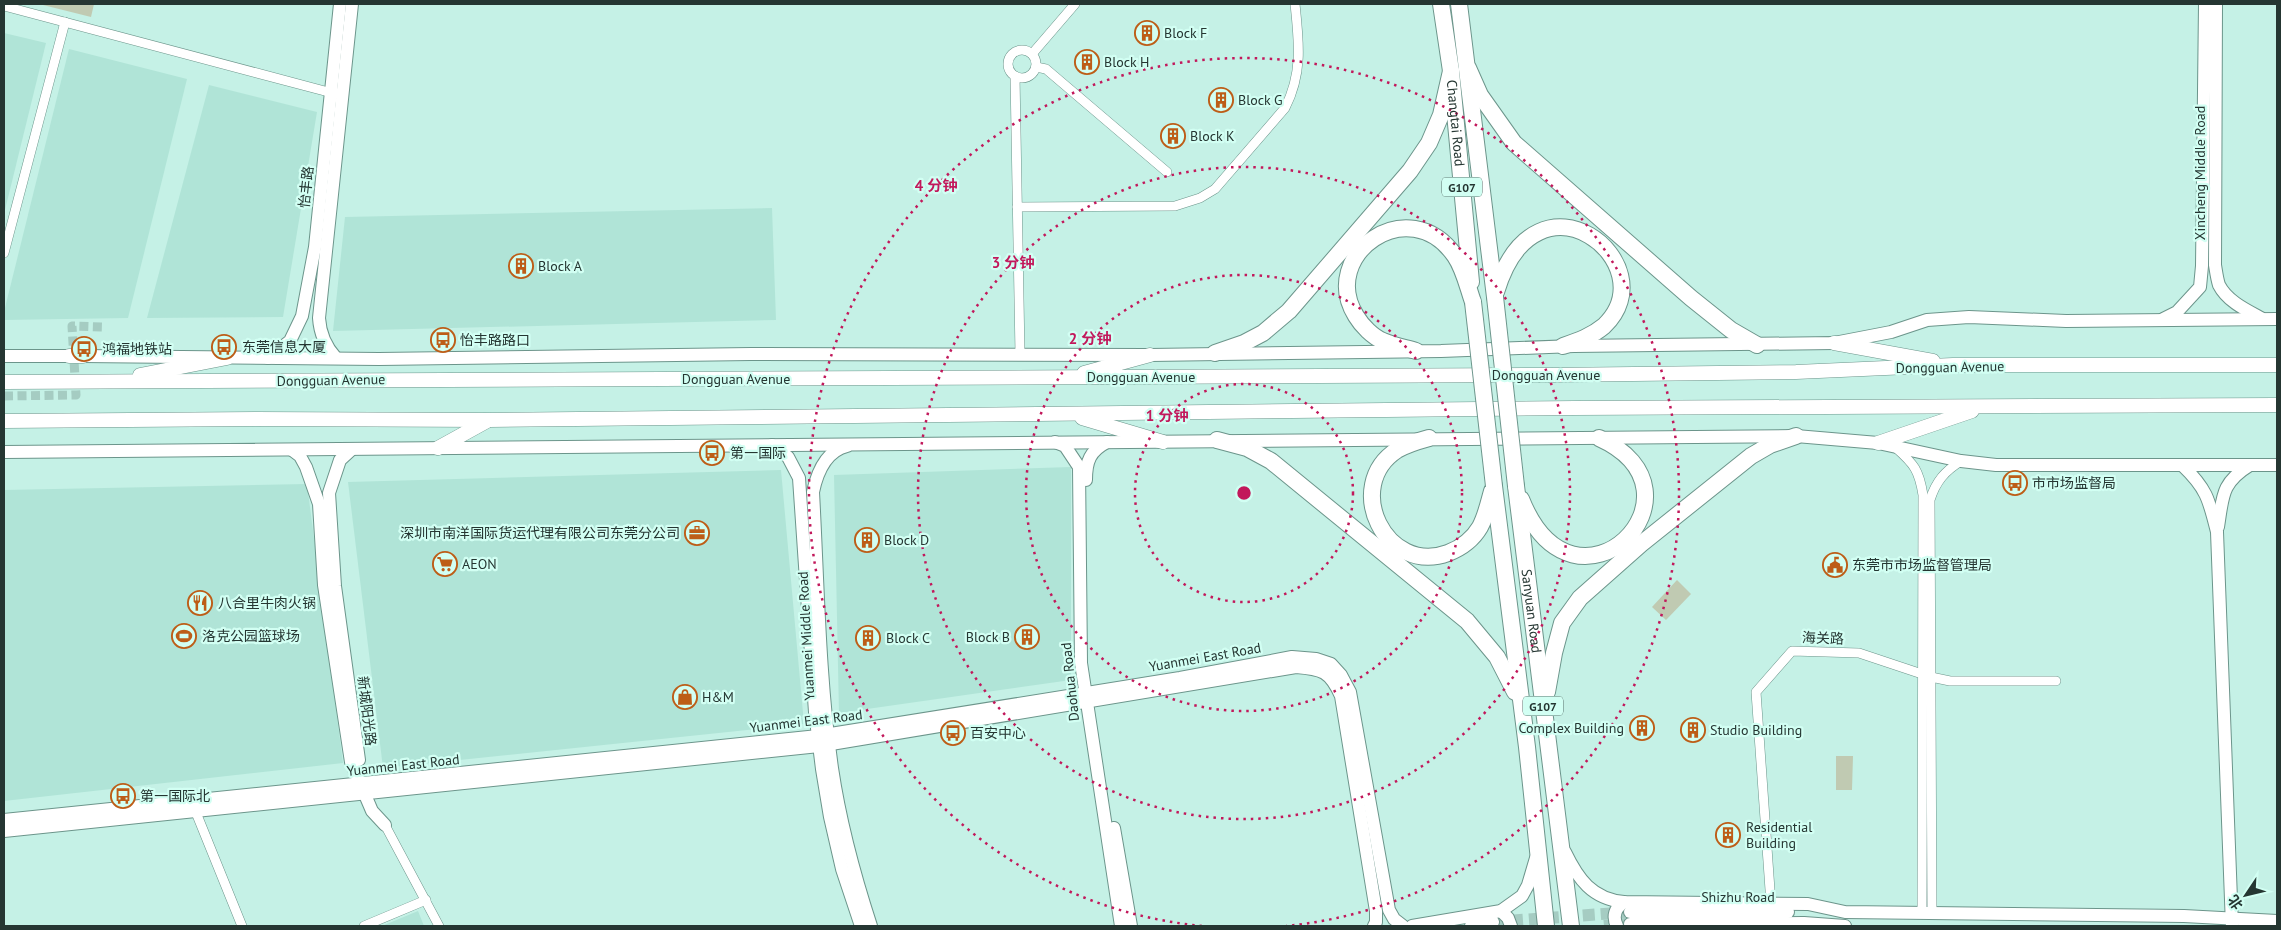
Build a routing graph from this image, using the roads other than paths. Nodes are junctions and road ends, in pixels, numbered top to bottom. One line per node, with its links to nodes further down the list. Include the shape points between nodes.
1 (340, 4): 16 (street, 怡丰路)
2 (352, 4): 16 (street, 怡丰路)
3 (1075, 4): 11 (street)
4 (1294, 4): 18 (street, via 1300,57 1290,98 1221,183 1208,194 1174,206)
5 (1441, 4): 14 (highway, Changtai Road / G107)
6 (1459, 4): 13 (highway, Changtai Road / G107)
7 (2206, 4): 24 (street, Xincheng Middle Road, via 2200,287 2177,312)
8 (2216, 4): 22 (street, Xincheng Middle Road, via 2215,265 2219,286 2243,309)
9 (4, 6): 10 (street)
10 (65, 22): 16 (street); 19 (street)
11 (1032, 54): 12 (street); 15 (street, via 1020,49 1012,53 1007,65)
12 (1036, 67): 15 (street, via 1028,77); 17 (street, via 1046,69)
13 (1468, 68): 20 (highway, Changtai Road / G107); 26 (highway, via 1480,95 1514,143 1691,298 1731,330)
14 (1451, 71): 21 (highway, Changtai Road / G107); 30 (highway, via 1441,115 1410,171 1289,311 1263,332)
15 (1014, 76): 18 (street)
16 (337, 94): 36 (street, 怡丰路, via 302,316 290,341); 37 (street, 怡丰路, via 319,318 325,344)
17 (1167, 172)
18 (1017, 207): 29 (street)
19 (4, 253)
20 (1494, 297): 27 (highway, via 1509,259 1533,234 1563,227 1590,235 1611,255 1620,280 1617,308 1603,326 1588,337); 68 (highway, Sanyuan Road / G107, bridge)
21 (1473, 302): 28 (highway, via 1455,257 1439,240 1422,230 1398,228 1370,241 1351,266 1346,282 1348,304 1361,324 1382,341); 67 (highway, Sanyuan Road / G107, bridge)
22 (2263, 319): 23 (street); 24 (street)
23 (2277, 319)
24 (2162, 320): 25 (street, via 2066,321 1969,316 1927,320 1891,332)
25 (1834, 343): 26 (street); 38 (main road)
26 (1758, 345): 27 (street)
27 (1563, 346): 28 (street)
28 (1416, 351): 30 (street)
29 (1020, 354): 31 (street); 37 (street)
30 (1215, 354): 31 (street)
31 (1150, 355): 40 (main road)
32 (4, 356): 33 (street)
33 (68, 356): 34 (main road)
34 (83, 356): 35 (street)
35 (227, 358): 36 (street); 42 (main road)
36 (268, 358): 37 (street)
37 (336, 358)
38 (1953, 365): 39 (main road, Dongguan Avenue); 40 (main road, Dongguan Avenue, via 1796,372)
39 (2277, 365)
40 (1065, 378): 42 (main road, Dongguan Avenue)
41 (4, 382): 42 (main road, Dongguan Avenue)
42 (103, 382)
43 (2277, 405): 44 (main road)
44 (1985, 407): 45 (main road); 55 (main road)
45 (1067, 414): 46 (main road); 54 (main road)
46 (488, 420): 47 (main road); 59 (main road)
47 (4, 421)
48 (1796, 436): 50 (street); 55 (street); 74 (highway, via 1750,456 1640,544 1580,598 1562,623)
49 (1429, 438): 50 (street); 51 (street); 67 (highway, via 1397,451 1387,459 1373,483 1375,516 1395,545 1422,557 1453,551 1468,542 1480,526)
50 (1599, 438): 68 (highway, via 1618,446 1630,458 1645,490 1641,520 1631,534 1606,552 1590,557 1574,556 1559,549 1534,523)
51 (1217, 440): 54 (street); 73 (highway, via 1247,448 1271,461 1467,621 1497,656)
52 (1055, 442): 53 (street); 56 (street); 72 (street, Daohua Road, via 1065,446 1078,467 1081,663)
53 (1108, 442): 54 (street); 72 (street, Daohua Road, via 1091,453 1086,465)
54 (1163, 442)
55 (1878, 442): 58 (street)
56 (850, 445): 57 (street); 75 (street, Yuanmei Middle Road, via 830,455 816,478 813,492)
57 (772, 446): 59 (street); 75 (street, Yuanmei Middle Road, via 788,457 800,486)
58 (1894, 446): 63 (street); 70 (street, via 1920,475)
59 (438, 448): 60 (street)
60 (352, 449): 61 (street); 76 (street, 新城阳光路, via 340,460 329,493 335,586 359,760)
61 (292, 450): 62 (street); 76 (street, 新城阳光路, via 306,466 319,504 324,585 350,762)
62 (4, 452)
63 (1961, 461): 66 (street, via 2016,466); 70 (street, via 1939,479 1930,500)
64 (2250, 465): 65 (street); 66 (street); 69 (street, via 2230,480)
65 (2277, 465)
66 (2183, 466): 69 (street, via 2207,496)
67 (1494, 486): 73 (highway, Sanyuan Road / G107)
68 (1516, 486): 74 (highway, Sanyuan Road / G107)
69 (2217, 532): 91 (street)
70 (1926, 676): 71 (street, 海关路, via 1950,681); 84 (street, 海关路, via 1859,653 1792,651 1756,692); 87 (street)
71 (2056, 681)
72 (1089, 697): 75 (street, Yuanmei East Road); 97 (street, Daohua Road); 98 (street, Daohua Road); 99 (street, Yuanmei East Road, via 1296,668 1326,673 1341,696 1376,911); 100 (street, Yuanmei East Road, via 1292,656 1331,664 1350,692 1389,910)
73 (1522, 707): 82 (highway, Sanyuan Road / G107)
74 (1544, 709): 81 (highway, Sanyuan Road / G107)
75 (824, 740): 76 (street, Yuanmei East Road); 95 (street, Yuanmei Middle Road, via 830,817 842,869); 96 (street, Yuanmei Middle Road, via 852,865)
76 (367, 789): 77 (street, Yuanmei East Road); 78 (street, Yuanmei East Road); 79 (street, 新城阳光路, via 372,811)
77 (196, 810): 80 (street, Yuanmei East Road); 92 (street)
78 (4, 820)
79 (385, 825): 83 (street)
80 (4, 831)
81 (1559, 840): 88 (street, via 1585,886 1607,899); 105 (highway, Sanyuan Road / G107)
82 (1537, 853): 85 (street, via 1528,885 1512,905); 104 (highway, Sanyuan Road / G107)
83 (426, 900): 93 (street); 94 (street)
84 (1771, 904): 86 (street, via 1808,904); 88 (street)
85 (1501, 911): 101 (street); 103 (street)
86 (1845, 912): 87 (street); 88 (street, Shizhu Road)
87 (1927, 914): 91 (street)
88 (1625, 916): 106 (street, Shizhu Road)
89 (2277, 920): 91 (street)
90 (1493, 922): 102 (street)
91 (2232, 922)
92 (242, 926)
93 (364, 926)
94 (439, 926)
95 (861, 926)
96 (871, 926)
97 (1121, 926)
98 (1131, 926)
99 (1374, 926)
100 (1403, 926)
101 (1412, 926)
102 (1470, 926)
103 (1511, 926)
104 (1546, 926)
105 (1570, 926)
106 (1845, 926)

